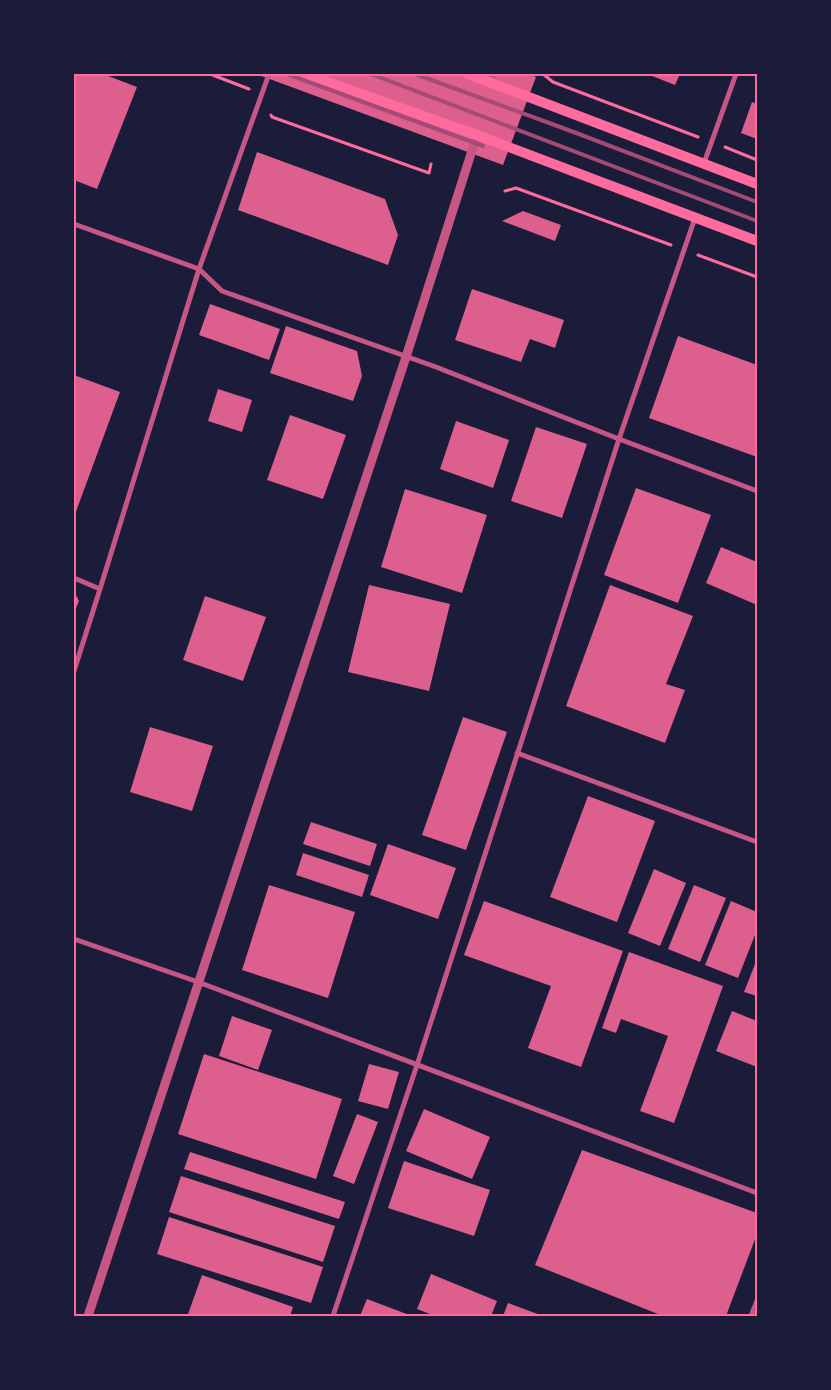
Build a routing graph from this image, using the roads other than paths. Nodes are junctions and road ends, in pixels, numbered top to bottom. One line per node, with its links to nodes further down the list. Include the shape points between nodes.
1 (270, 74): 12 (street)
2 (305, 74): 6 (main road)
3 (468, 74): 5 (main road)
4 (736, 74): 7 (street)
5 (491, 78): 7 (main road)
6 (477, 135): 9 (main road); 13 (street)
7 (704, 163): 8 (main road)
8 (757, 184)
9 (695, 218): 11 (main road); 14 (street)
10 (74, 224): 12 (street)
11 (757, 241)
12 (198, 270): 13 (street, via 222,292); 17 (street)
13 (406, 357): 14 (street); 22 (street)
14 (619, 439): 15 (street); 19 (street)
15 (757, 491)
16 (74, 578): 17 (street)
17 (100, 589): 18 (street)
18 (74, 671)
19 (517, 753): 20 (street); 23 (street)
20 (757, 842)
21 (74, 939): 22 (street)
22 (198, 982): 23 (street); 26 (street)
23 (416, 1065): 24 (street); 27 (street)
24 (757, 1193)
25 (757, 1301): 28 (street)
26 (88, 1316)
27 (334, 1316)
28 (752, 1316)

